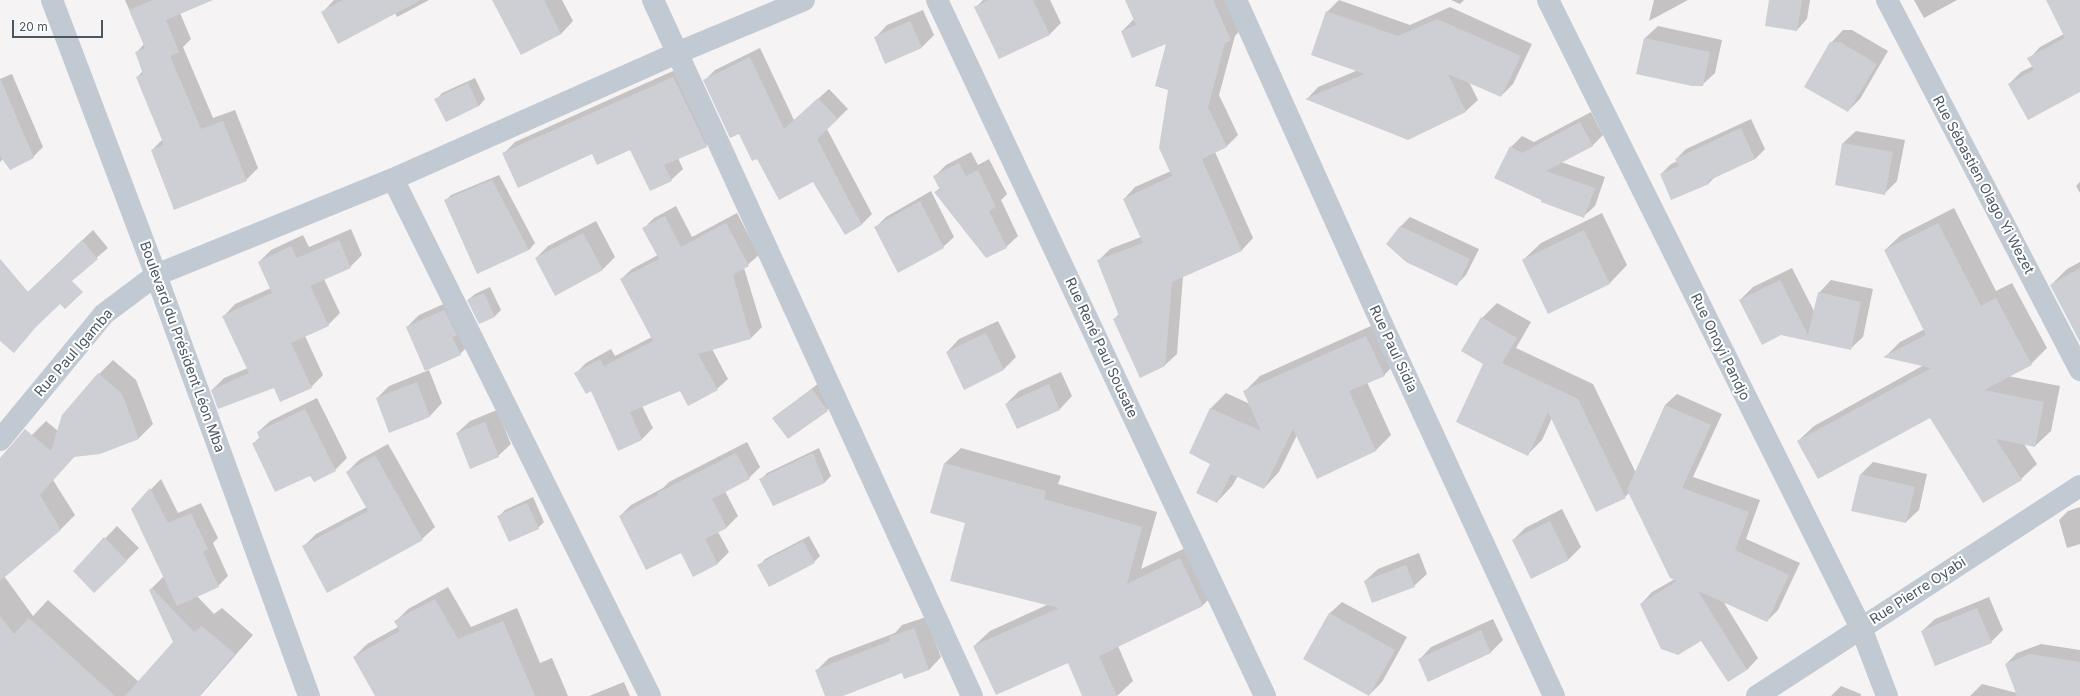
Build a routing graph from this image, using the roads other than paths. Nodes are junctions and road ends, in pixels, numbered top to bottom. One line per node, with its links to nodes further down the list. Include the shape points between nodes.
1 (52, 0): 10 (street, Boulevard du Président Léon Mba)
2 (653, 0): 8 (street)
3 (804, 0): 8 (street, Rue Paul Igamba)
4 (937, 0): 18 (street, Rue René Paul Sousate)
5 (1236, 0): 19 (street, Rue Paul Sidia, via 1380,322)
6 (1548, 0): 14 (street, Rue Onoyi Pandjo)
7 (1887, 0): 11 (street, Rue Sébastien Olago Yi Wezet)
8 (677, 53): 9 (street, Rue Paul Igamba); 17 (street)
9 (393, 178): 10 (street, Rue Paul Igamba); 16 (street)
10 (156, 275): 12 (street, Rue Paul Igamba, via 104,314); 15 (street, Boulevard du Président Léon Mba)
11 (2080, 370)
12 (0, 440)
13 (2080, 486): 14 (street, Rue Pierre Oyabi)
14 (1861, 628): 20 (street, Rue Pierre Oyabi); 21 (street, Rue Onoyi Pandjo)
15 (309, 696)
16 (650, 696)
17 (972, 696)
18 (1265, 696)
19 (1554, 696)
20 (1757, 696)
21 (1887, 696)

